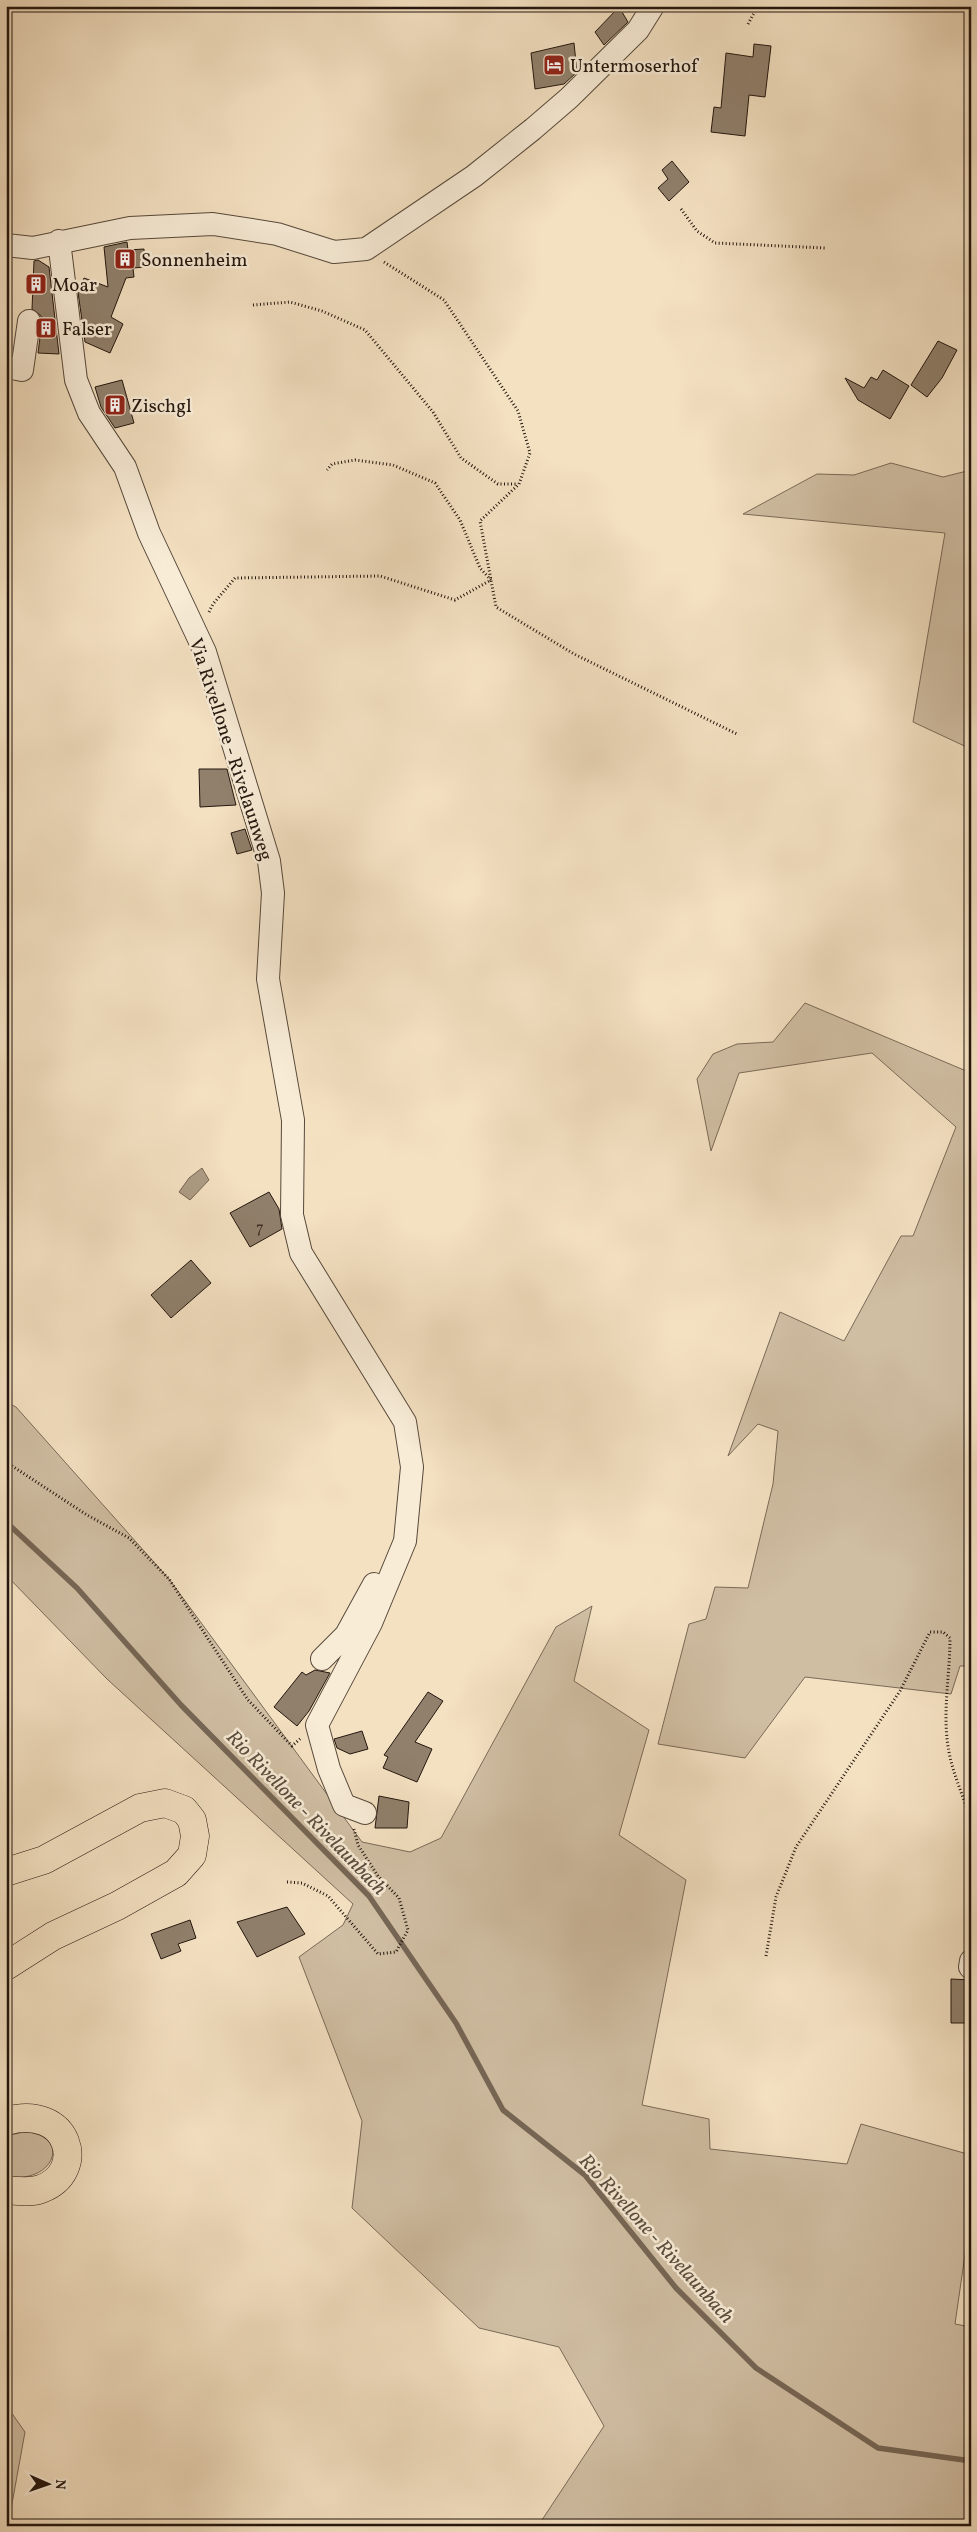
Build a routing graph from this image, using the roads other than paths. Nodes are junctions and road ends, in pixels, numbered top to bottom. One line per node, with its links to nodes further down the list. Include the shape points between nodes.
1 (653, 6): 2 (street, via 638,30 569,98 474,176 366,249 334,252 277,234 213,224 130,228)
2 (58, 242): 3 (street, via 33,248); 6 (street, Via Rivellone - Rivelaunweg, via 76,380 89,413 125,467 149,533 205,652 270,861 273,893 268,978 293,1120 292,1215 301,1253 404,1422 412,1467)
3 (6, 245)
4 (29, 321): 5 (street, via 22,370)
5 (6, 367)
6 (405, 1542): 7 (street, via 389,1557 346,1635); 8 (street, Via Rivellone - Rivelaunweg, via 371,1623 317,1725 329,1769 344,1805)
7 (322, 1659)
8 (365, 1813)
9 (6, 1872): 10 (main road, via 44,1860 140,1808 165,1803 184,1810 192,1820 195,1836 192,1855 176,1873 53,1936)
10 (6, 1966)
11 (6, 2121): 12 (main road, via 34,2118 51,2124 63,2135 68,2151 65,2166 56,2180 41,2189)
12 (6, 2190)

